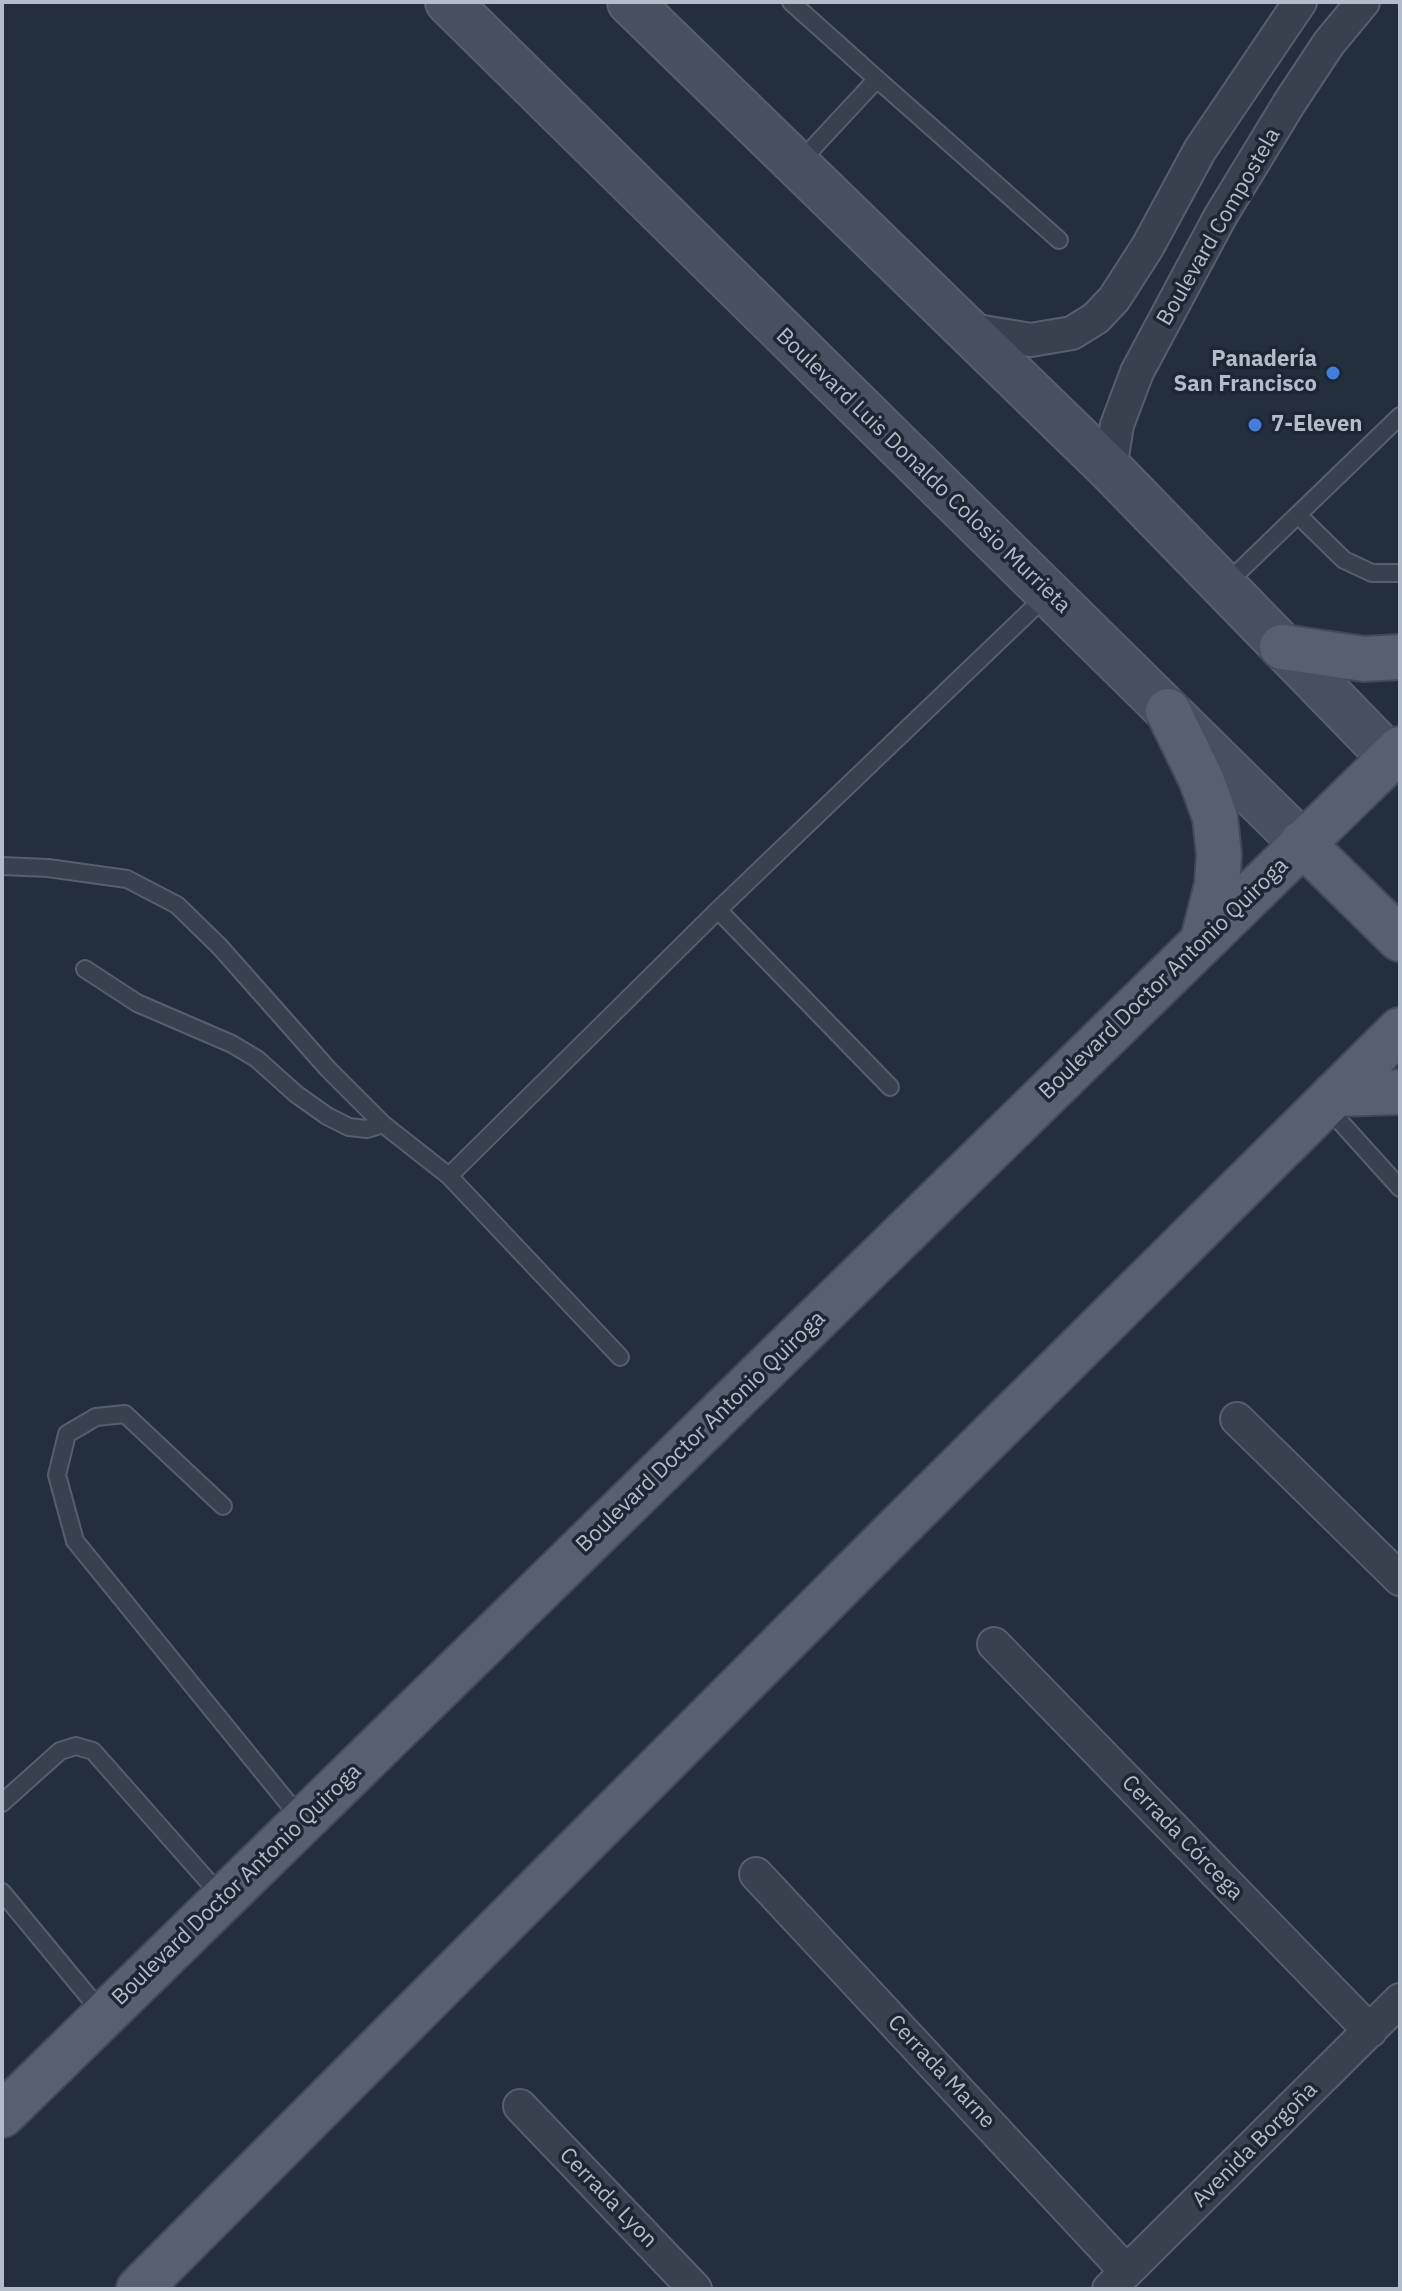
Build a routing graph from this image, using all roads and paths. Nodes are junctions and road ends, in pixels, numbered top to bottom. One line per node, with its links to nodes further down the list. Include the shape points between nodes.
1 (448, 2): 18 (main road, Boulevard Luis Donaldo Colosio Murrieta)
2 (630, 2): 8 (main road)
3 (791, 2): 7 (lane)
4 (1363, 2): 6 (street, Boulevard Compostela)
5 (1291, 5): 6 (street); 9 (street)
6 (1329, 43): 10 (street, Boulevard Compostela)
7 (877, 79): 8 (lane); 11 (lane)
8 (797, 165): 12 (main road)
9 (1180, 190): 10 (street); 12 (street, via 1114,299 1096,318 1072,333 1031,340)
10 (1220, 217): 14 (street, Boulevard Compostela, via 1137,372 1117,425)
11 (1059, 240)
12 (965, 329): 14 (main road)
13 (1400, 416): 15 (lane)
14 (1110, 469): 17 (main road)
15 (1298, 515): 16 (lane, via 1344,560 1372,573); 17 (lane)
16 (1400, 573)
17 (1223, 587): 19 (main road)
18 (1049, 594): 21 (main road, Boulevard Luis Donaldo Colosio Murrieta); 25 (lane)
19 (1282, 647): 20 (main road, via 1364,659); 22 (main road)
20 (1400, 657)
21 (1168, 711): 23 (main road, Boulevard Luis Donaldo Colosio Murrieta); 27 (main road, via 1215,817 1217,885)
22 (1397, 758): 23 (main road, Boulevard Doctor Antonio Quiroga)
23 (1302, 843): 26 (main road, Boulevard Luis Donaldo Colosio Murrieta); 27 (main road, Boulevard Doctor Antonio Quiroga)
24 (2, 866): 33 (lane, via 127,879 177,905)
25 (718, 910): 30 (lane); 34 (lane)
26 (1400, 939)
27 (1203, 940): 42 (main road, Boulevard Doctor Antonio Quiroga)
28 (85, 969): 33 (lane, via 137,1003 232,1044 349,1127)
29 (1400, 1030): 32 (main road)
30 (890, 1087)
31 (1400, 1092): 32 (main road)
32 (1329, 1099): 35 (lane); 52 (main road)
33 (383, 1124): 34 (lane)
34 (449, 1176): 36 (lane)
35 (1400, 1188)
36 (620, 1357)
37 (1237, 1419): 39 (street)
38 (223, 1506): 42 (lane, via 125,1414 96,1417 67,1434 57,1475 75,1541)
39 (1400, 1579)
40 (994, 1644): 48 (street, Cerrada Córcega)
41 (2, 1803): 45 (lane, via 60,1751 76,1746 93,1751)
42 (303, 1821): 45 (main road, Boulevard Doctor Antonio Quiroga)
43 (756, 1874): 51 (street, Cerrada Marne)
44 (2, 1892): 47 (lane)
45 (224, 1898): 47 (main road, Boulevard Doctor Antonio Quiroga)
46 (1400, 2000): 48 (street, Avenida Borgoña)
47 (104, 2015): 50 (main road, Boulevard Doctor Antonio Quiroga)
48 (1370, 2031): 51 (street, Avenida Borgoña)
49 (520, 2106): 53 (street, Cerrada Lyon)
50 (2, 2115)
51 (1118, 2280)
52 (139, 2289)
53 (695, 2289)

